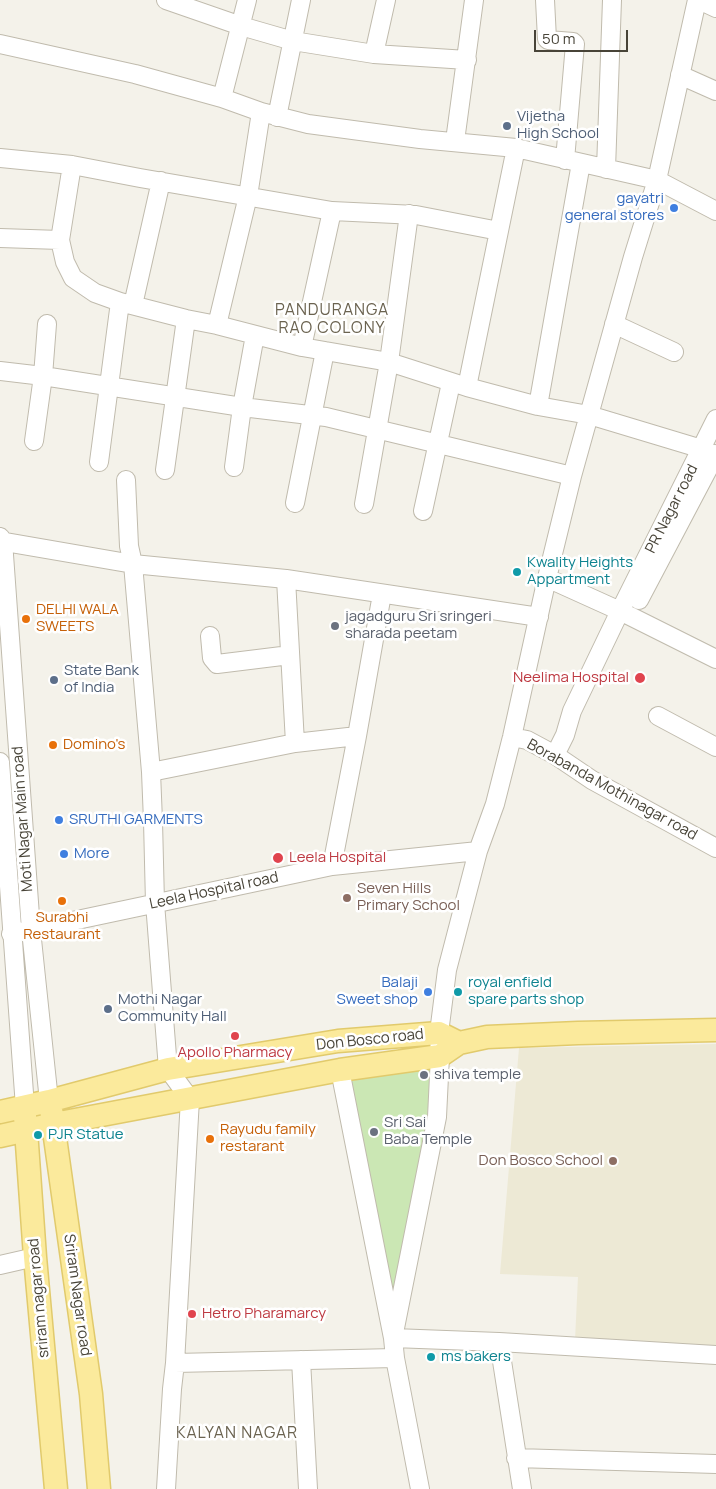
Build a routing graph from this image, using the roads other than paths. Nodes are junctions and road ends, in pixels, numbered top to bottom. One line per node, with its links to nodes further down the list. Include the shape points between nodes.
1 (166, 0): 10 (street)
2 (247, 0): 10 (street)
3 (301, 0): 11 (street)
4 (386, 0): 13 (street)
5 (474, 0): 14 (street)
6 (545, 0): 22 (street, via 548,40 575,44)
7 (612, 0): 24 (street)
8 (698, 0): 9 (street); 15 (street)
9 (716, 8)
10 (241, 26): 11 (street); 17 (street)
11 (293, 41): 13 (street); 18 (street)
12 (0, 44): 17 (street, via 135,74)
13 (374, 54): 14 (street)
14 (467, 60): 19 (street)
15 (680, 75): 16 (street); 25 (street)
16 (716, 91)
17 (222, 98): 18 (street)
18 (269, 115): 19 (street, via 308,124); 27 (street)
19 (455, 141): 20 (street)
20 (516, 148): 22 (street); 31 (street)
21 (0, 158): 23 (street)
22 (573, 162): 24 (street); 49 (street)
23 (72, 165): 26 (street); 33 (street)
24 (606, 169): 25 (street)
25 (657, 180): 29 (street); 37 (street)
26 (160, 182): 27 (street); 34 (street)
27 (248, 196): 28 (street); 38 (street)
28 (332, 211): 30 (street); 40 (street)
29 (716, 211)
30 (409, 214): 31 (street); 43 (street)
31 (499, 231): 46 (street)
32 (0, 238): 33 (street)
33 (60, 240): 34 (street, via 73,278 95,293)
34 (126, 303): 35 (street); 47 (street)
35 (186, 319): 38 (street); 48 (street)
36 (48, 324): 45 (street)
37 (614, 324): 42 (street); 52 (street)
38 (217, 325): 39 (street)
39 (255, 334): 40 (street); 50 (street)
40 (302, 347): 41 (street)
41 (325, 351): 43 (street); 51 (street)
42 (674, 352)
43 (389, 362): 46 (street); 54 (street)
44 (0, 371): 45 (street)
45 (43, 376): 47 (street); 55 (street)
46 (459, 385): 49 (street); 56 (street)
47 (108, 386): 48 (street); 58 (street)
48 (176, 397): 50 (street); 60 (street)
49 (538, 406): 52 (street)
50 (242, 407): 51 (street); 59 (street)
51 (311, 415): 54 (street); 63 (street)
52 (589, 416): 57 (street); 61 (street)
53 (716, 419): 57 (street, PR Nagar road)
54 (377, 429): 56 (street); 64 (street)
55 (34, 441)
56 (438, 444): 61 (street); 65 (street)
57 (712, 454): 71 (street, PR Nagar road)
58 (99, 462)
59 (234, 467)
60 (165, 470)
61 (572, 476): 68 (street)
62 (126, 480): 67 (street)
63 (296, 502)
64 (364, 504)
65 (423, 511)
66 (1, 540): 67 (street); 76 (street, Moti Nagar Main road)
67 (133, 564): 69 (street); 84 (street)
68 (547, 578): 71 (street); 72 (street)
69 (286, 580): 70 (street); 74 (street)
70 (382, 594): 72 (street); 78 (street)
71 (625, 614): 75 (street); 82 (street, PR Nagar road, via 572,711)
72 (539, 618): 79 (street)
73 (210, 636): 74 (street, via 212,658 217,664)
74 (290, 655): 80 (street)
75 (716, 659)
76 (7, 697): 90 (street, Moti Nagar Main road)
77 (658, 716): 81 (street)
78 (357, 736): 80 (street); 88 (street)
79 (512, 737): 82 (street, Borabanda Mothinagar road, via 527,740); 87 (street, Borabanda Mothinagar road, via 495,804)
80 (295, 743): 84 (street)
81 (716, 746)
82 (555, 754): 86 (street, Borabanda Mothinagar road, via 592,780)
83 (0, 762): 85 (street, Moti Nagar Main road)
84 (151, 772): 89 (street)
85 (1, 787): 91 (street, Moti Nagar Main road)
86 (716, 846)
87 (478, 851): 88 (street, Leela Hospital road); 94 (street, Borabanda Mothinagar road, via 447,970)
88 (332, 866): 89 (street, Leela Hospital road)
89 (155, 903): 90 (street, Leela Hospital road); 96 (street)
90 (31, 930): 91 (street, Leela Hospital road); 99 (street, Moti Nagar Main road)
91 (11, 934): 92 (street, Moti Nagar Main road)
92 (7, 977): 100 (street, Moti Nagar Main road)
93 (716, 1030): 95 (main road, via 487,1037)
94 (439, 1033): 95 (main road, Don Bosco road); 96 (main road, Don Bosco road, via 338,1041)
95 (450, 1050): 97 (main road, Don Bosco road); 107 (street)
96 (168, 1069): 98 (street); 99 (main road, Don Bosco road)
97 (340, 1070): 98 (main road, Don Bosco road); 107 (street)
98 (190, 1099): 102 (main road, Don Bosco road); 112 (street)
99 (49, 1101): 100 (main road, Don Bosco road); 102 (main road, Sriram Nagar road)
100 (25, 1107): 101 (main road, Don Bosco road); 103 (main road, sriram nagar road)
101 (0, 1112)
102 (54, 1124): 103 (main road, Don Bosco road); 116 (main road, Sriram Nagar road, via 91,1394)
103 (26, 1130): 104 (main road, Don Bosco road); 105 (main road, sriram nagar road)
104 (0, 1136)
105 (35, 1257): 106 (street); 115 (main road, sriram nagar road)
106 (0, 1265)
107 (393, 1338): 108 (street); 110 (street)
108 (499, 1342): 109 (street); 113 (street)
109 (716, 1355)
110 (395, 1358): 111 (street); 119 (street)
111 (301, 1360): 112 (street); 118 (street)
112 (175, 1363): 117 (street)
113 (516, 1458): 114 (street); 120 (street)
114 (716, 1464)
115 (56, 1489)
116 (99, 1489)
117 (166, 1489)
118 (308, 1489)
119 (420, 1489)
120 (522, 1489)

